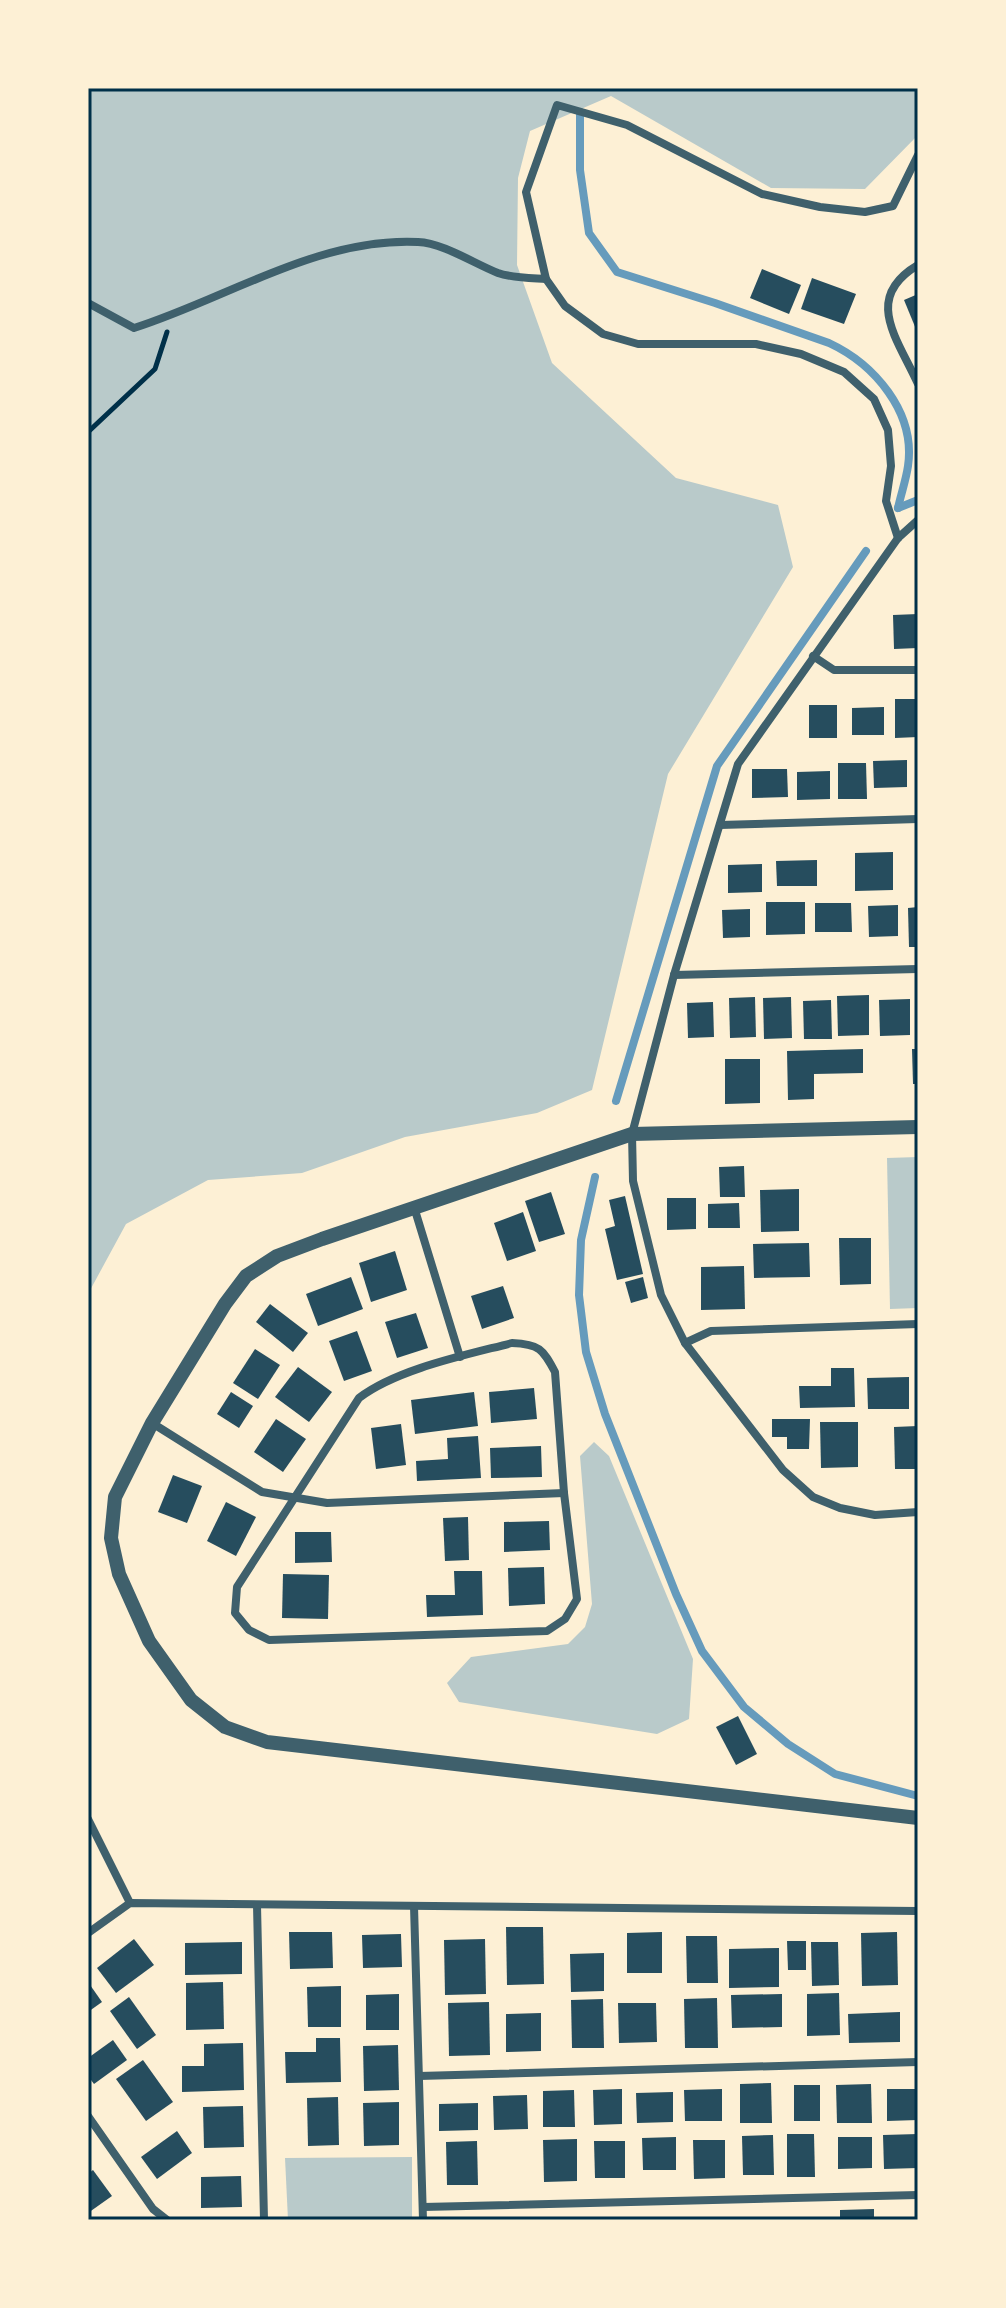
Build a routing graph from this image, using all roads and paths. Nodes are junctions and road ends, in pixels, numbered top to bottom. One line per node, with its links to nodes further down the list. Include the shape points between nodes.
1 (918, 155): 3 (street, via 893,206 865,212 820,207 762,194 627,125 557,105 526,192)
2 (918, 265): 6 (street, via 901,275 888,293 887,316)
3 (546, 279): 5 (street, via 501,274 421,242 371,245 245,283); 9 (street, via 565,306 603,334 638,344 756,344 801,354 844,372 874,399 888,430 891,466 886,501)
4 (88, 303): 5 (street, via 134,328)
5 (173, 316): 7 (path, via 155,369)
6 (918, 384)
7 (88, 432)
8 (918, 520): 9 (street)
9 (898, 538): 10 (street)
10 (813, 656): 11 (street, via 834,670); 13 (street, via 738,764)
11 (918, 670)
12 (918, 819): 13 (street)
13 (720, 825): 15 (street)
14 (918, 969): 15 (street)
15 (674, 975): 17 (street)
16 (918, 1127): 17 (street)
17 (632, 1134): 18 (street); 20 (street, via 633,1181 661,1295)
18 (413, 1207): 21 (street); 22 (street, via 277,1256 246,1276)
19 (918, 1324): 20 (street, via 711,1331)
20 (685, 1343): 25 (street, via 783,1470 813,1497 875,1515)
21 (460, 1357): 23 (street, via 512,1343 533,1344 546,1355 555,1372); 24 (street, via 376,1385 359,1398)
22 (152, 1423): 24 (street, via 262,1492); 26 (street, via 115,1497 111,1538 119,1574 149,1641 191,1700 225,1727 267,1742)
23 (564, 1493): 24 (street, via 327,1503); 24 (street, via 577,1599 565,1619 547,1631 269,1640 249,1630 235,1613 237,1587)
24 (295, 1497)
25 (918, 1512)
26 (918, 1818)
27 (88, 1819): 28 (street)
28 (130, 1903): 29 (street); 32 (street)
29 (257, 1905): 30 (street); 41 (street)
30 (414, 1906): 31 (street); 34 (street)
31 (918, 1911)
32 (88, 1933)
33 (918, 2062): 34 (street)
34 (419, 2076): 39 (street)
35 (88, 2116): 36 (street)
36 (97, 2130): 37 (street); 40 (street, via 153,2209)
37 (88, 2137)
38 (918, 2195): 39 (street)
39 (423, 2207): 42 (street)
40 (167, 2220)
41 (264, 2220)
42 (423, 2220)

